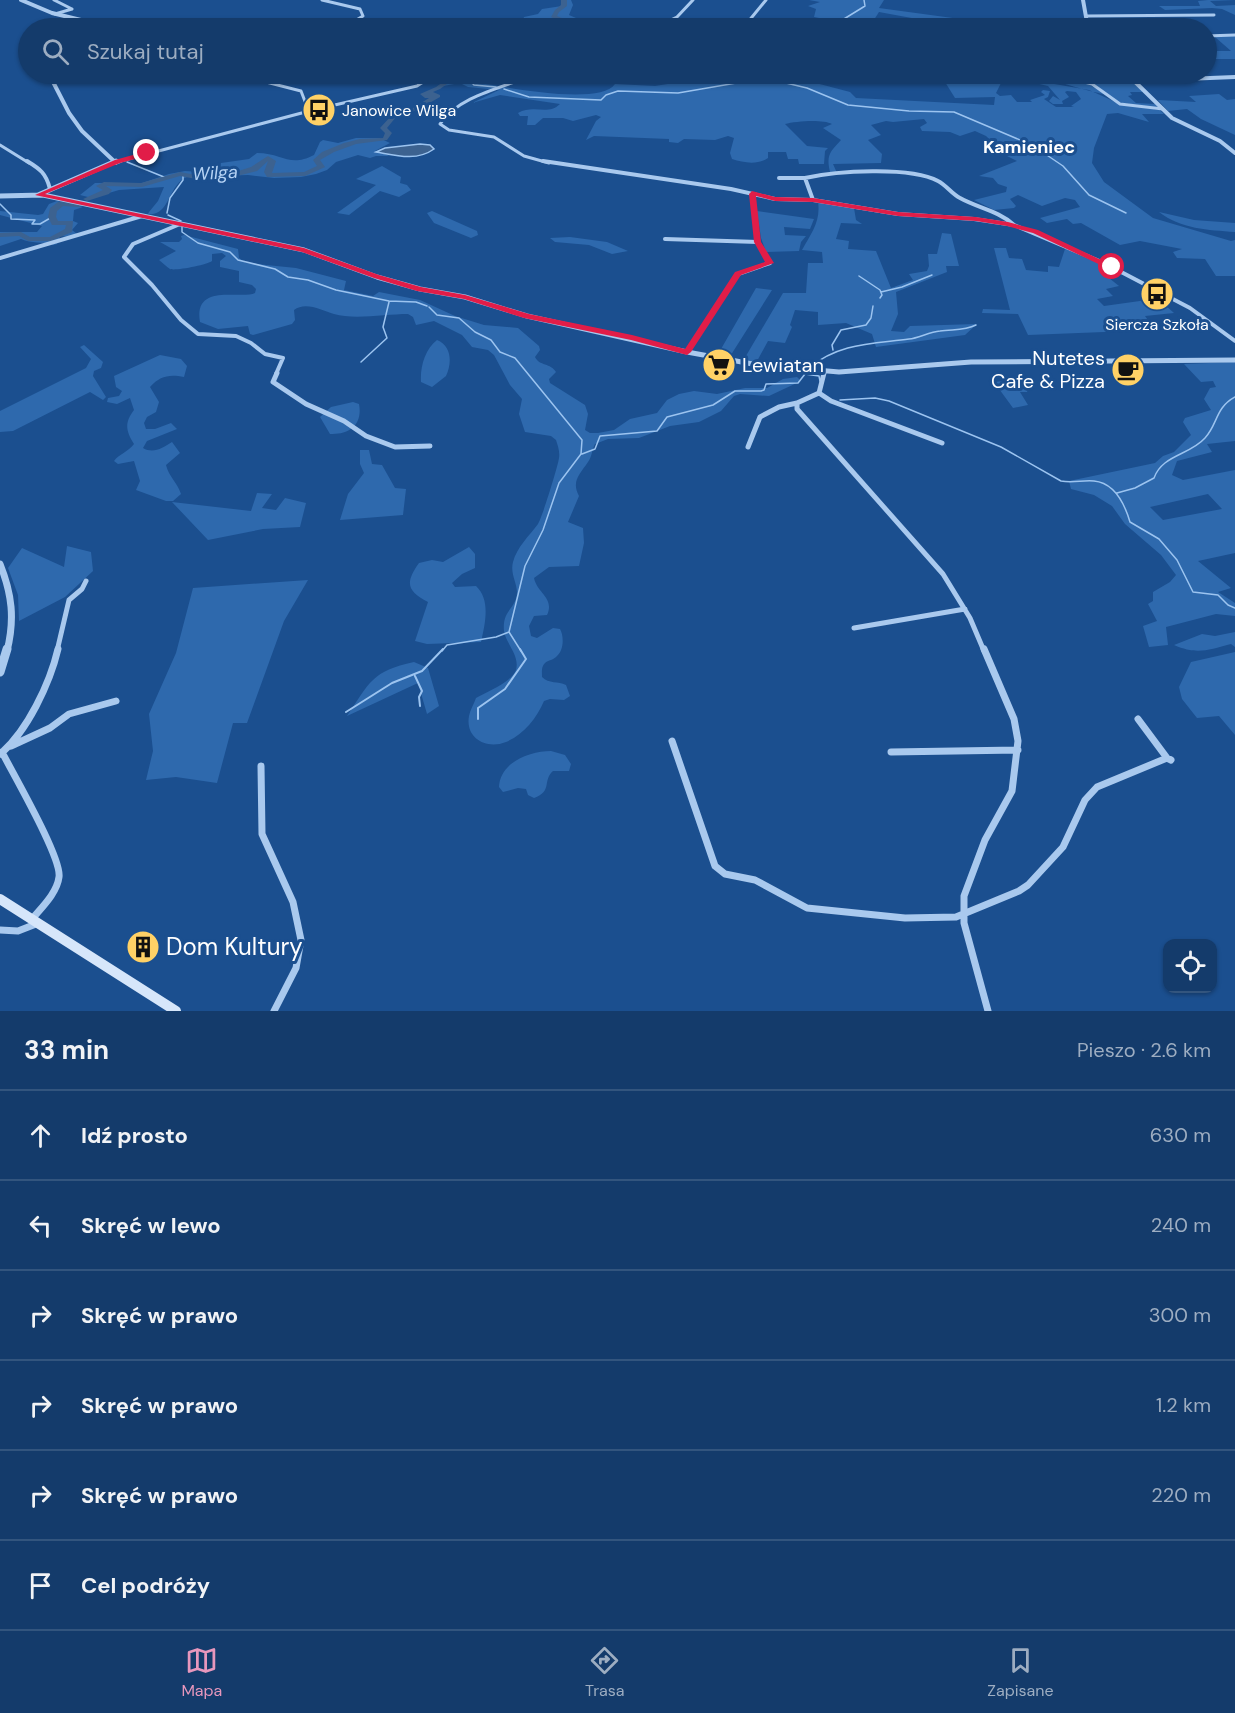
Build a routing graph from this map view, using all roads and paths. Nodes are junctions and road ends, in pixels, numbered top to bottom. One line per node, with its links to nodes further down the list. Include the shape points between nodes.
1 (21, 0): 7 (street)
2 (54, 0): 7 (street, via 72,9)
3 (322, 0): 11 (street, via 360,9 363,16)
4 (693, 0): 12 (street)
5 (766, 0): 13 (street)
6 (1083, 0): 9 (street)
7 (56, 14): 10 (street)
8 (1214, 15): 9 (street)
9 (1087, 16)
10 (73, 18)
11 (360, 18)
12 (675, 18)
13 (751, 18)
14 (1235, 35): 15 (street)
15 (1217, 36)
16 (1235, 77): 17 (street)
17 (1217, 78)
18 (54, 84): 28 (street, via 82,131)
19 (271, 84): 25 (street, via 301,92)
20 (420, 84): 25 (street)
21 (513, 84): 32 (street, via 451,111 442,117 441,126 494,137 524,156 543,162)
22 (1092, 84): 24 (street, via 1120,104)
23 (1138, 84): 24 (street)
24 (1163, 109): 27 (street)
25 (313, 110): 28 (street)
26 (0, 145): 31 (street, via 43,171)
27 (1235, 153)
28 (117, 162): 31 (street)
29 (779, 178): 30 (street)
30 (805, 178): 35 (street); 38 (street, via 828,173 911,173 938,181 960,198)
31 (50, 189): 33 (street)
32 (752, 194): 35 (street); 40 (street)
33 (38, 195): 34 (street); 36 (street)
34 (0, 196)
35 (813, 200): 38 (street, via 898,214)
36 (143, 216): 37 (street); 41 (street)
37 (180, 224): 43 (street, via 304,250 420,289); 49 (street, via 133,244 123,257 181,320 198,334 236,336 265,354 283,358 273,382 366,436 395,447)
38 (1014, 225): 42 (street, via 1104,262 1192,309)
39 (665, 239): 40 (street)
40 (758, 242): 43 (street, via 770,263 738,274)
41 (0, 258)
42 (1235, 341)
43 (687, 352): 45 (street)
44 (1235, 360): 45 (street, via 960,362)
45 (824, 372): 46 (street)
46 (819, 393): 47 (street); 48 (street)
47 (797, 403): 50 (street, via 760,417); 53 (street, via 803,419 943,574)
48 (942, 443)
49 (430, 446)
50 (748, 447)
51 (0, 564): 55 (street, via 13,600 14,621)
52 (86, 581): 59 (street, via 69,600 47,684)
53 (965, 609): 54 (street); 60 (street, via 1014,718)
54 (854, 627)
55 (0, 672)
56 (116, 701): 59 (street, via 69,714 50,728)
57 (1138, 719): 65 (street, via 1169,759 1097,787 1085,800 1063,847 1028,885)
58 (672, 741): 65 (street, via 715,866 725,874 755,880 807,908 905,918)
59 (10, 746): 62 (street)
60 (1018, 750): 61 (street); 65 (street, via 1012,791 980,851 964,896)
61 (891, 752)
62 (1, 753): 66 (street, via 44,829 60,875)
63 (261, 766): 69 (street, via 261,834 293,902 301,940 296,968)
64 (0, 899): 66 (main road)
65 (963, 914): 70 (street)
66 (33, 922): 67 (street, via 18,932); 68 (main road)
67 (0, 930)
68 (176, 1011)
69 (274, 1011)
70 (988, 1011)

